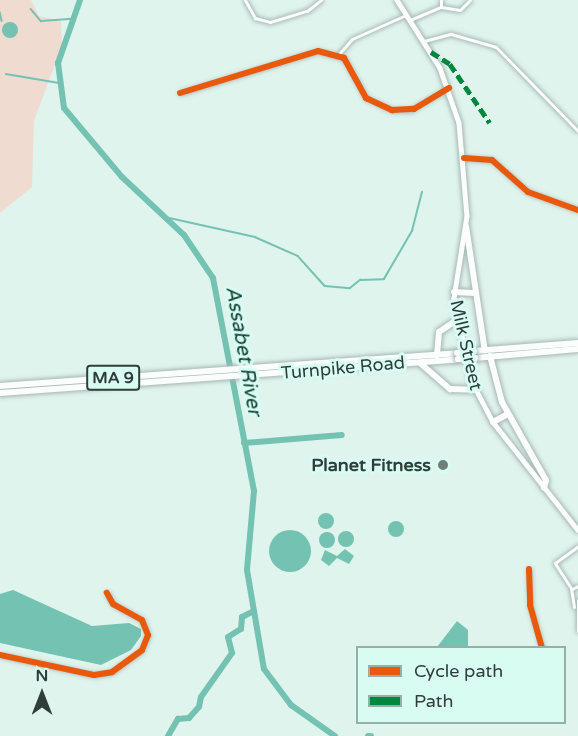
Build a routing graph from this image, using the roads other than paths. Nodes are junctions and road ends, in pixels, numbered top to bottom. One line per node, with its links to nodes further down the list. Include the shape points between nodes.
1 (245, 0): 2 (street, via 255,18 270,22 307,11)
2 (321, 0)
3 (397, 0): 7 (main road, Milk Street)
4 (441, 0): 6 (street)
5 (470, 0): 6 (street, via 460,10)
6 (441, 7): 7 (street)
7 (408, 18): 8 (main road, Milk Street); 9 (street, via 352,39)
8 (424, 41): 10 (main road, Milk Street); 12 (street, via 451,33 496,47)
9 (338, 55): 10 (street, via 366,98 392,110 411,110); 11 (street, via 301,53)
10 (449, 88): 13 (main road, Milk Street)
11 (180, 93)
12 (578, 131)
13 (464, 158): 14 (street, via 492,160 528,192); 15 (main road, Milk Street)
14 (578, 210)
15 (466, 226): 16 (main road, Milk Street); 17 (highway)
16 (454, 292): 17 (highway); 18 (main road, Milk Street)
17 (474, 293): 21 (highway)
18 (457, 321): 22 (highway, via 439,332); 32 (main road, Milk Street)
19 (578, 343): 21 (highway, Turnpike Road / MA 9)
20 (578, 349): 25 (highway, Turnpike Road / MA 9)
21 (485, 351): 23 (highway, Turnpike Road / MA 9)
22 (437, 355): 24 (highway, Turnpike Road / MA 9); 28 (highway, Turnpike Road / MA 9)
23 (474, 355): 24 (highway, Turnpike Road / MA 9, bridge); 25 (highway, Turnpike Road / MA 9)
24 (457, 356): 26 (highway, Turnpike Road / MA 9)
25 (490, 356): 34 (highway)
26 (446, 360): 27 (highway, Turnpike Road / MA 9); 30 (highway)
27 (417, 362): 28 (highway, Turnpike Road / MA 9); 30 (highway)
28 (235, 373): 29 (highway, Turnpike Road / MA 9)
29 (227, 374): 31 (highway, Turnpike Road / MA 9); 33 (highway, Turnpike Road / MA 9)
30 (440, 376): 32 (highway, via 454,390)
31 (0, 386)
32 (475, 390): 35 (main road, Milk Street)
33 (0, 393)
34 (508, 414): 35 (highway); 36 (highway, via 546,480)
35 (493, 422): 36 (main road, Milk Street)
36 (544, 488): 37 (main road, Milk Street)
37 (578, 530)
38 (578, 546): 41 (street, via 555,563)
39 (529, 569): 46 (street, via 530,605)
40 (578, 586): 41 (street)
41 (572, 590): 44 (street)
42 (107, 593): 47 (street, via 113,604 142,620 148,634 142,650 112,672 94,675)
43 (578, 600): 44 (street)
44 (574, 607): 45 (street)
45 (578, 631)
46 (541, 646)
47 (0, 655)

